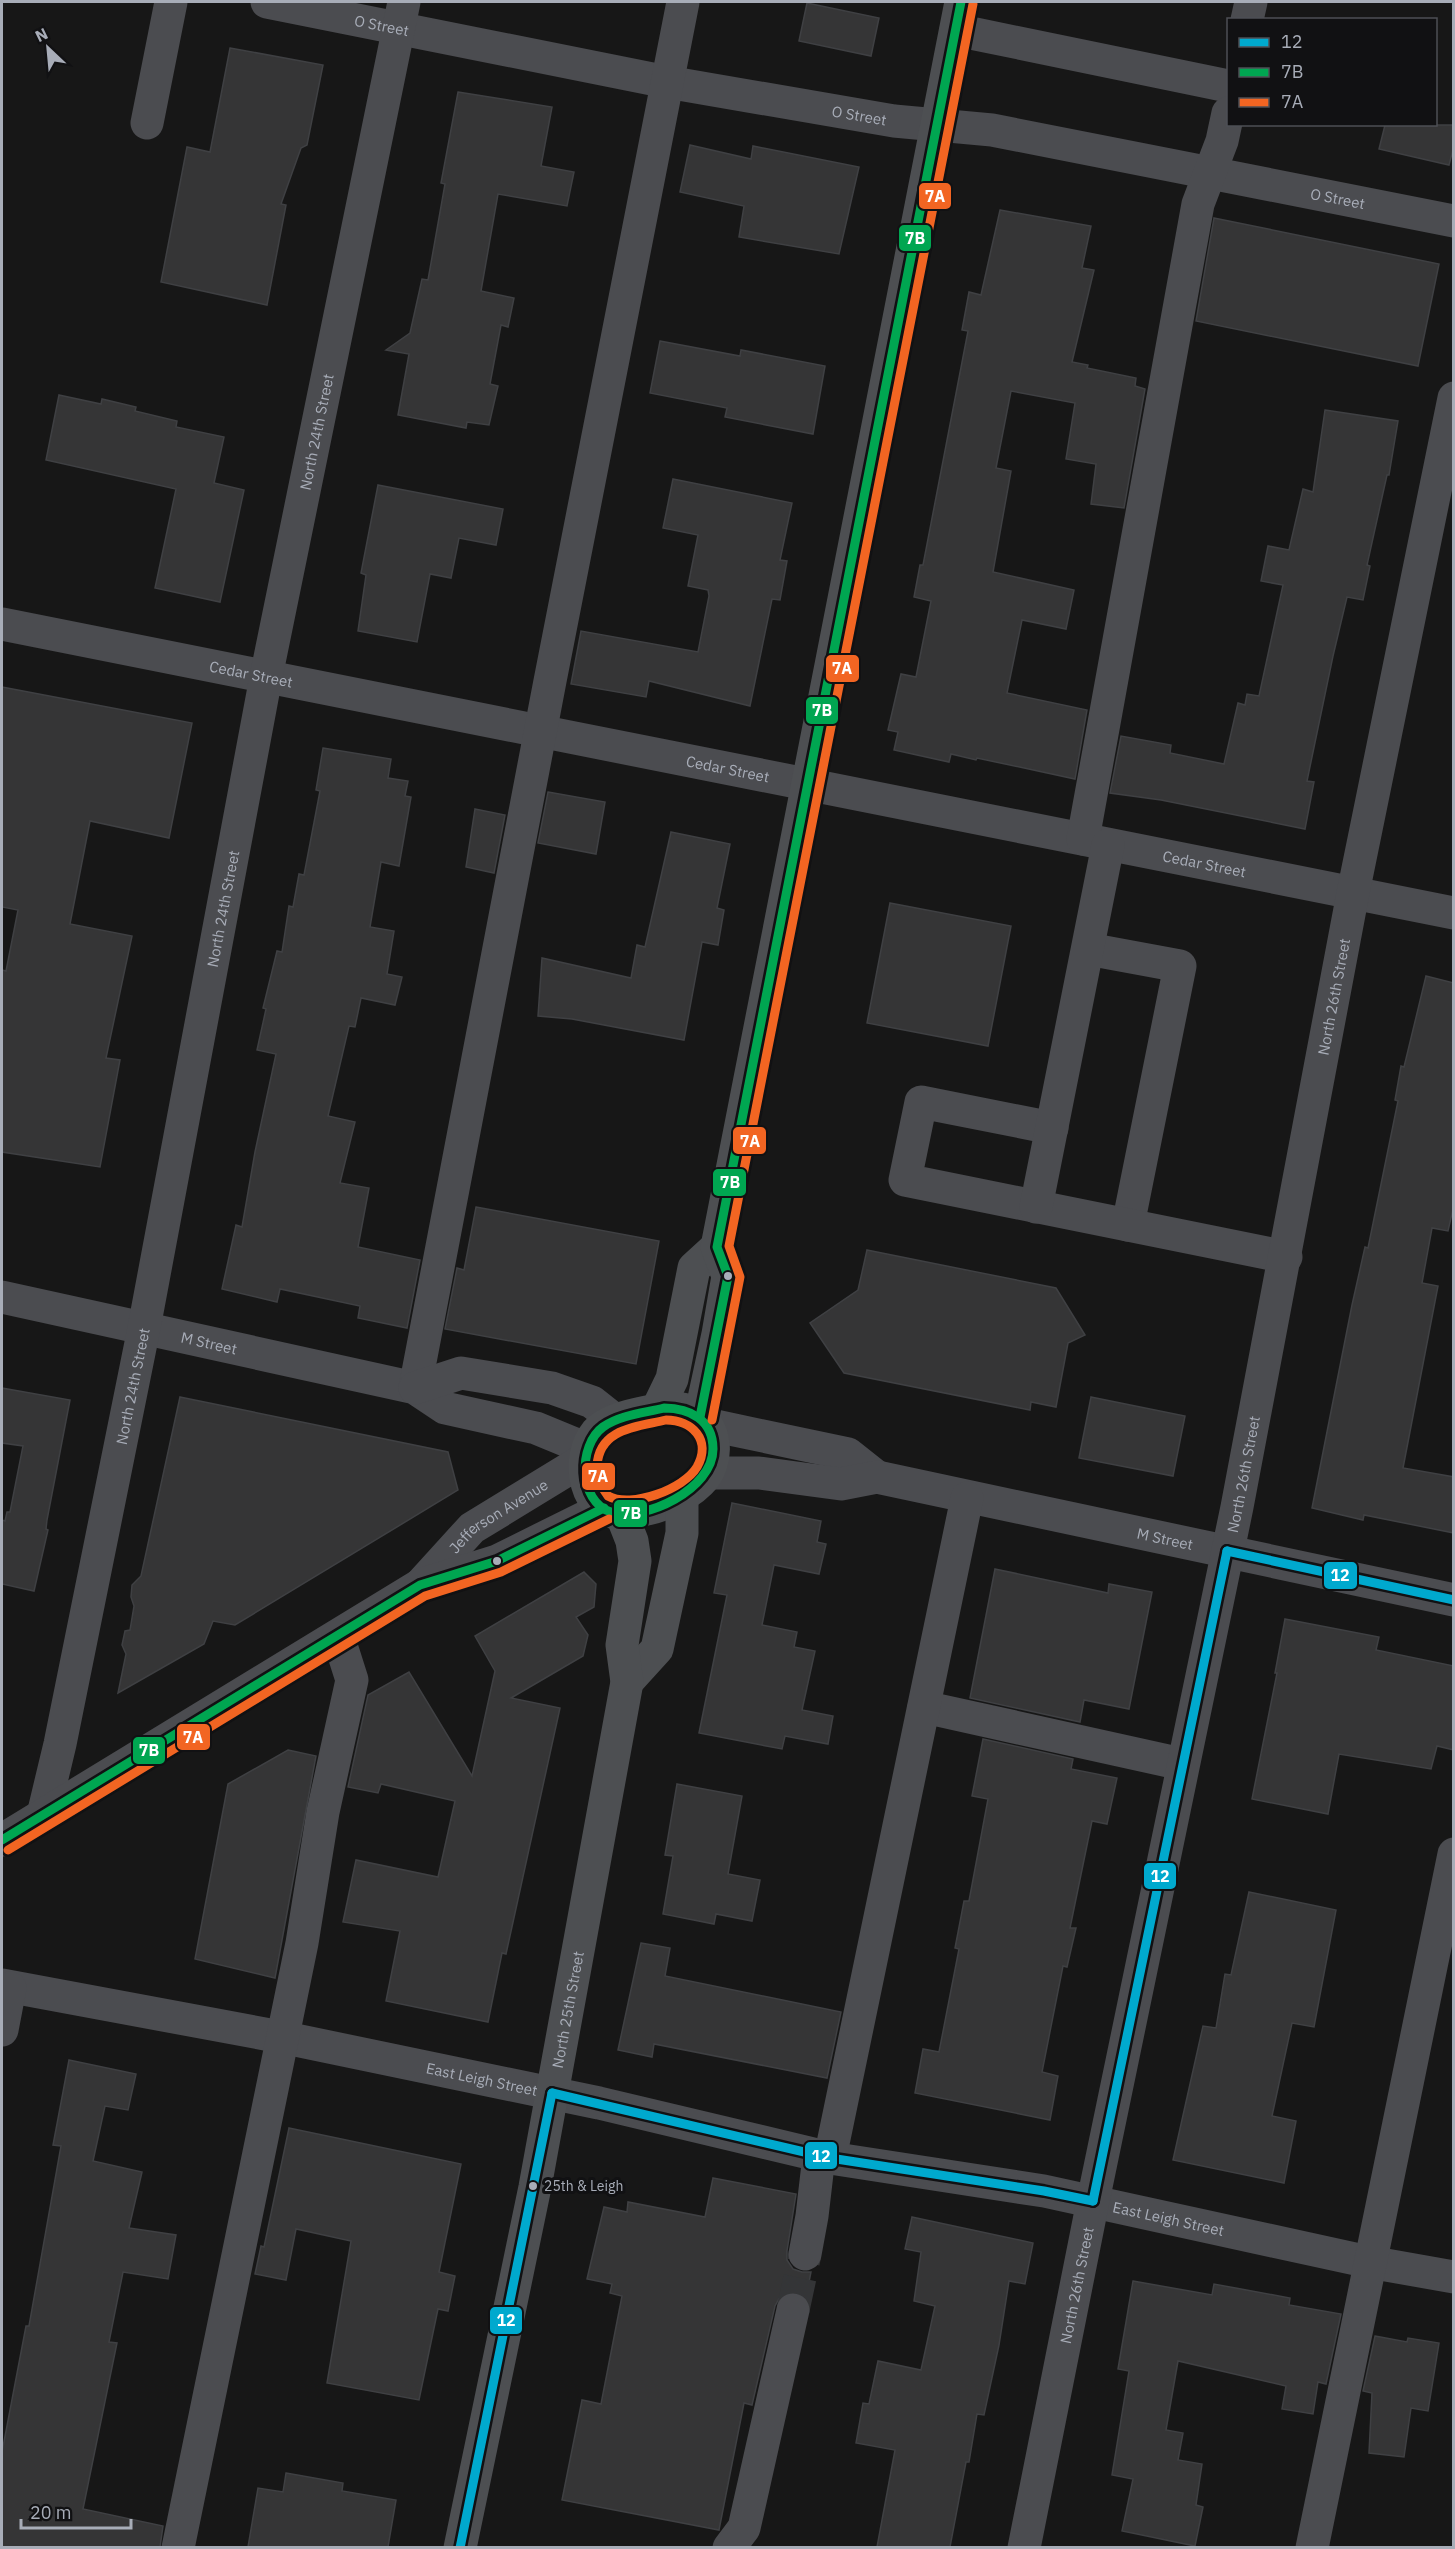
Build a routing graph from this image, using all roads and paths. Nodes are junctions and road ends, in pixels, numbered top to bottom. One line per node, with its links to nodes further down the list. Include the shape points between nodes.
1 (171, 2): 11 (street)
2 (267, 2): 5 (street, O Street)
3 (683, 2): 8 (street)
4 (1251, 2): 7 (street)
5 (401, 15): 8 (street, O Street); 17 (street, North 24th Street)
6 (959, 16): 9 (street); 12 (main road)
7 (1247, 18)
8 (667, 82): 12 (street, O Street, via 894,121); 18 (street)
9 (1227, 86)
10 (1227, 117): 13 (street)
11 (147, 123)
12 (937, 124): 13 (street, O Street, via 992,130); 19 (main road)
13 (1211, 172): 14 (street, O Street); 20 (street, via 1198,204)
14 (1454, 221)
15 (1454, 398): 21 (street, North 26th Street)
16 (2, 624): 17 (street, Cedar Street)
17 (266, 677): 18 (street, Cedar Street); 30 (street, North 24th Street)
18 (540, 732): 19 (street, Cedar Street); 31 (street)
19 (808, 785): 20 (street, Cedar Street); 27 (main road)
20 (1096, 842): 21 (street, Cedar Street); 23 (street)
21 (1353, 893): 22 (street, Cedar Street); 28 (street, North 26th Street)
22 (1454, 913)
23 (1088, 949): 24 (street); 26 (street, via 1179,966)
24 (1052, 1128): 25 (street); 25 (street, via 921,1102 905,1180)
25 (1036, 1207): 26 (street)
26 (1128, 1225): 28 (street)
27 (717, 1247): 32 (main road, via 694,1269 672,1379); 34 (main road, via 728,1276)
28 (1286, 1257): 41 (street, North 26th Street)
29 (2, 1296): 30 (street, M Street)
30 (144, 1328): 31 (street, M Street); 48 (street, North 24th Street)
31 (415, 1388): 33 (street, via 460,1373 552,1388 592,1401); 35 (street, M Street, via 445,1408 536,1428)
32 (657, 1410): 33 (main road); 34 (main road, via 683,1409)
33 (616, 1421): 35 (main road, via 596,1433)
34 (703, 1421): 36 (main road, via 711,1433 713,1451); 37 (street, M Street, via 848,1454)
35 (586, 1454): 40 (main road, via 587,1484 598,1504); 42 (street, Jefferson Avenue, via 472,1528)
36 (707, 1473): 37 (street, M Street, via 759,1473 841,1484); 38 (main road)
37 (877, 1477): 39 (street, M Street)
38 (682, 1496): 40 (main road, via 651,1507); 45 (main road, via 682,1533 657,1649)
39 (967, 1498): 41 (street, M Street); 46 (street)
40 (612, 1511): 42 (street, Jefferson Avenue, via 497,1562); 45 (main road, North 25th Street, via 632,1541 635,1561 622,1645)
41 (1227, 1551): 43 (street, M Street); 47 (street, North 26th Street)
42 (420, 1586): 44 (street, Jefferson Avenue)
43 (1454, 1600)
44 (338, 1636): 48 (street, Jefferson Avenue); 53 (street, via 352,1680)
45 (627, 1682): 54 (main road, North 25th Street)
46 (924, 1707): 47 (street); 55 (street)
47 (1182, 1764): 56 (street, North 26th Street)
48 (43, 1815): 49 (street, Jefferson Avenue)
49 (2, 1840)
50 (1454, 1854): 58 (street)
51 (6, 1987): 52 (street); 53 (street, East Leigh Street)
52 (2, 2030)
53 (281, 2037): 54 (street, East Leigh Street); 61 (street)
54 (552, 2093): 55 (street, East Leigh Street); 62 (main road, North 25th Street)
55 (824, 2157): 56 (street, East Leigh Street); 57 (street)
56 (1093, 2201): 58 (street, East Leigh Street); 64 (street, North 26th Street)
57 (805, 2254)
58 (1369, 2262): 59 (street, East Leigh Street); 65 (street)
59 (1454, 2277)
60 (793, 2310): 63 (street, via 744,2528)
61 (178, 2547)
62 (460, 2547)
63 (729, 2547)
64 (1024, 2547)
65 (1312, 2547)

